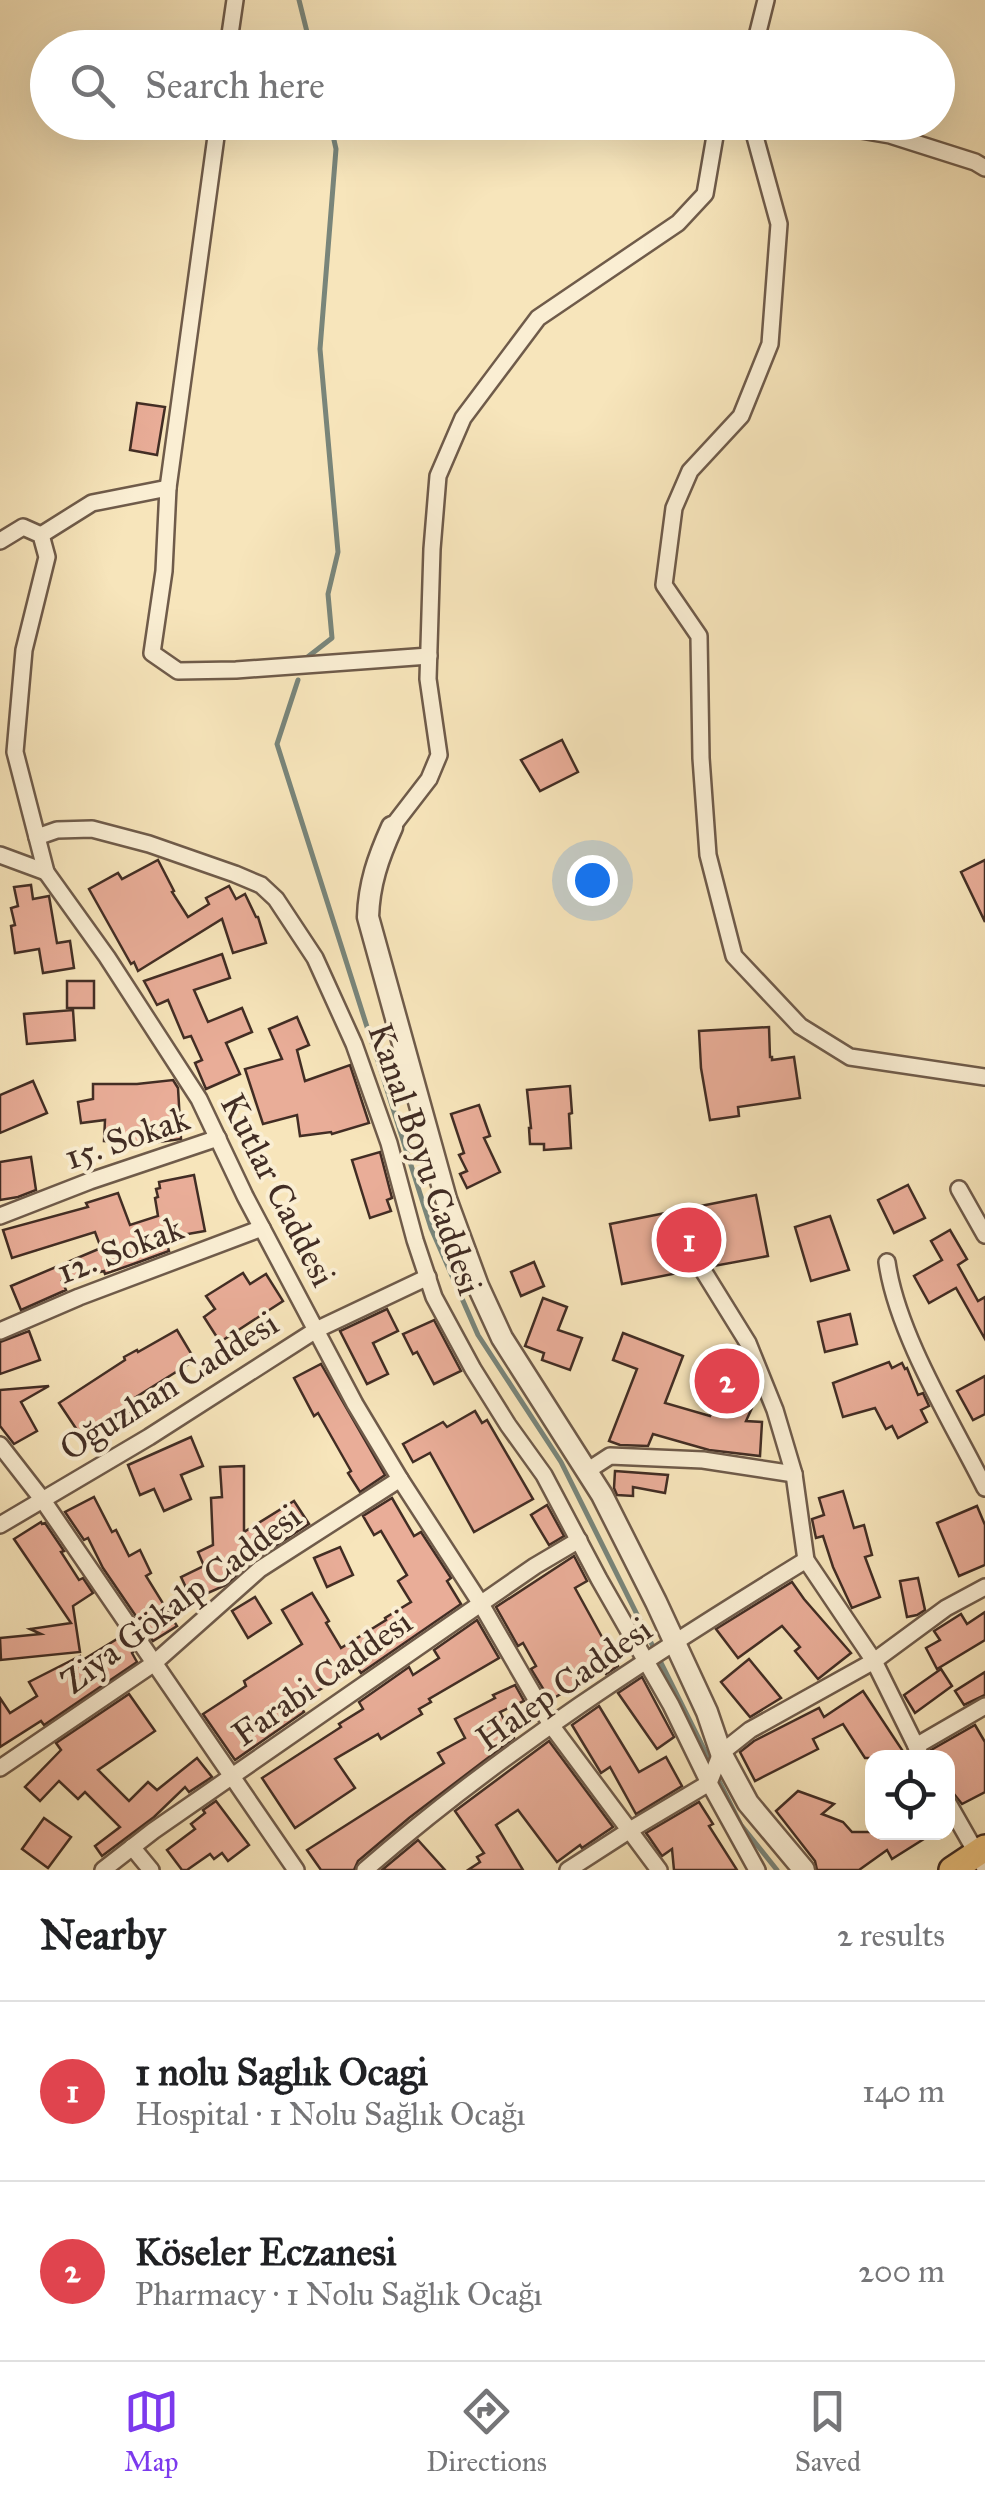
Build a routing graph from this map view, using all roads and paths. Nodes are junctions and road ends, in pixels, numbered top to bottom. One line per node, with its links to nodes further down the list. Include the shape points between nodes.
1 (235, 0): 3 (street)
2 (766, 0): 4 (street)
3 (231, 30)
4 (759, 30)
5 (216, 140): 10 (street)
6 (714, 140): 13 (street, via 705,194 678,222 538,318 463,418 438,476)
7 (756, 140): 18 (street, via 779,224 770,344 741,416 690,472 674,508 664,585 699,636 700,758 712,872 734,956 800,1026 850,1057)
8 (906, 140): 9 (street)
9 (985, 168)
10 (168, 488): 11 (street, via 92,503); 13 (street, via 152,653 178,671)
11 (41, 535): 12 (street, via 22,528); 15 (street, Kutlar Caddesi, via 47,557 24,650 15,752)
12 (0, 541)
13 (429, 656): 14 (street, via 439,755)
14 (392, 827): 30 (street, Kanal Boyu Caddesi, via 376,861 368,918 446,1199 502,1338)
15 (39, 845): 16 (street, Kanal Boyu Caddesi); 17 (street, Kutlar Caddesi); 26 (street, Kanal Boyu Caddesi, via 57,830 92,829 235,874 276,899 314,958 354,1044)
16 (7, 858): 17 (street)
17 (46, 872): 19 (street, Kutlar Caddesi, via 107,956)
18 (985, 1078)
19 (218, 1138): 21 (street, 15. Sokak); 22 (street, Kutlar Caddesi)
20 (958, 1190): 23 (street)
21 (0, 1216)
22 (262, 1228): 27 (street, Kutlar Caddesi); 28 (street, 12. Sokak)
23 (985, 1235)
24 (887, 1262): 33 (street, via 891,1291 921,1362)
25 (704, 1272): 31 (street, via 748,1343)
26 (428, 1278): 27 (street, Oğuzhan Caddesi); 36 (street, Kanal Boyu Caddesi, via 474,1369)
27 (316, 1330): 32 (street, Kutlar Caddesi); 34 (street, Oğuzhan Caddesi)
28 (0, 1331)
29 (0, 1445): 34 (street)
30 (586, 1471): 31 (street, via 610,1456); 40 (street, Kanal Boyu Caddesi)
31 (794, 1474): 37 (street)
32 (400, 1479): 39 (street, Kutlar Caddesi); 43 (street, Ziya Gökalp Caddesi, via 260,1569)
33 (985, 1488)
34 (42, 1499): 35 (street, Oğuzhan Caddesi); 43 (street)
35 (0, 1525)
36 (579, 1540): 39 (street, Farabi Caddesi); 42 (street, Kanal Boyu Caddesi)
37 (806, 1560): 40 (street, Halep Caddesi); 41 (street)
38 (985, 1586): 41 (street)
39 (481, 1604): 45 (street, Kutlar Caddesi); 50 (street, Farabi Caddesi)
40 (675, 1642): 42 (street, Halep Caddesi); 48 (street, Kanal Boyu Caddesi)
41 (874, 1661): 46 (street); 48 (street, via 750,1730)
42 (646, 1663): 45 (street, Halep Caddesi); 51 (street, Kanal Boyu Caddesi)
43 (153, 1664): 49 (street, Ziya Gökalp Caddesi); 50 (street)
44 (985, 1706): 47 (street)
45 (551, 1725): 53 (street, Kutlar Caddesi); 59 (street, Halep Caddesi)
46 (918, 1750)
47 (922, 1750)
48 (722, 1753): 51 (street); 63 (street, Kanal Boyu Caddesi, via 748,1803)
49 (0, 1768)
50 (231, 1777): 54 (street, Farabi Caddesi); 58 (street)
51 (709, 1783): 53 (street); 62 (street, Kanal Boyu Caddesi)
52 (955, 1814): 55 (street)
53 (630, 1830): 60 (street); 61 (street, Kutlar Caddesi)
54 (132, 1847): 56 (street, Farabi Caddesi); 57 (street)
55 (982, 1857): 64 (highway)
56 (103, 1870)
57 (151, 1870)
58 (296, 1870)
59 (365, 1870)
60 (568, 1870)
61 (659, 1870)
62 (757, 1870)
63 (804, 1870)
64 (952, 1870)

